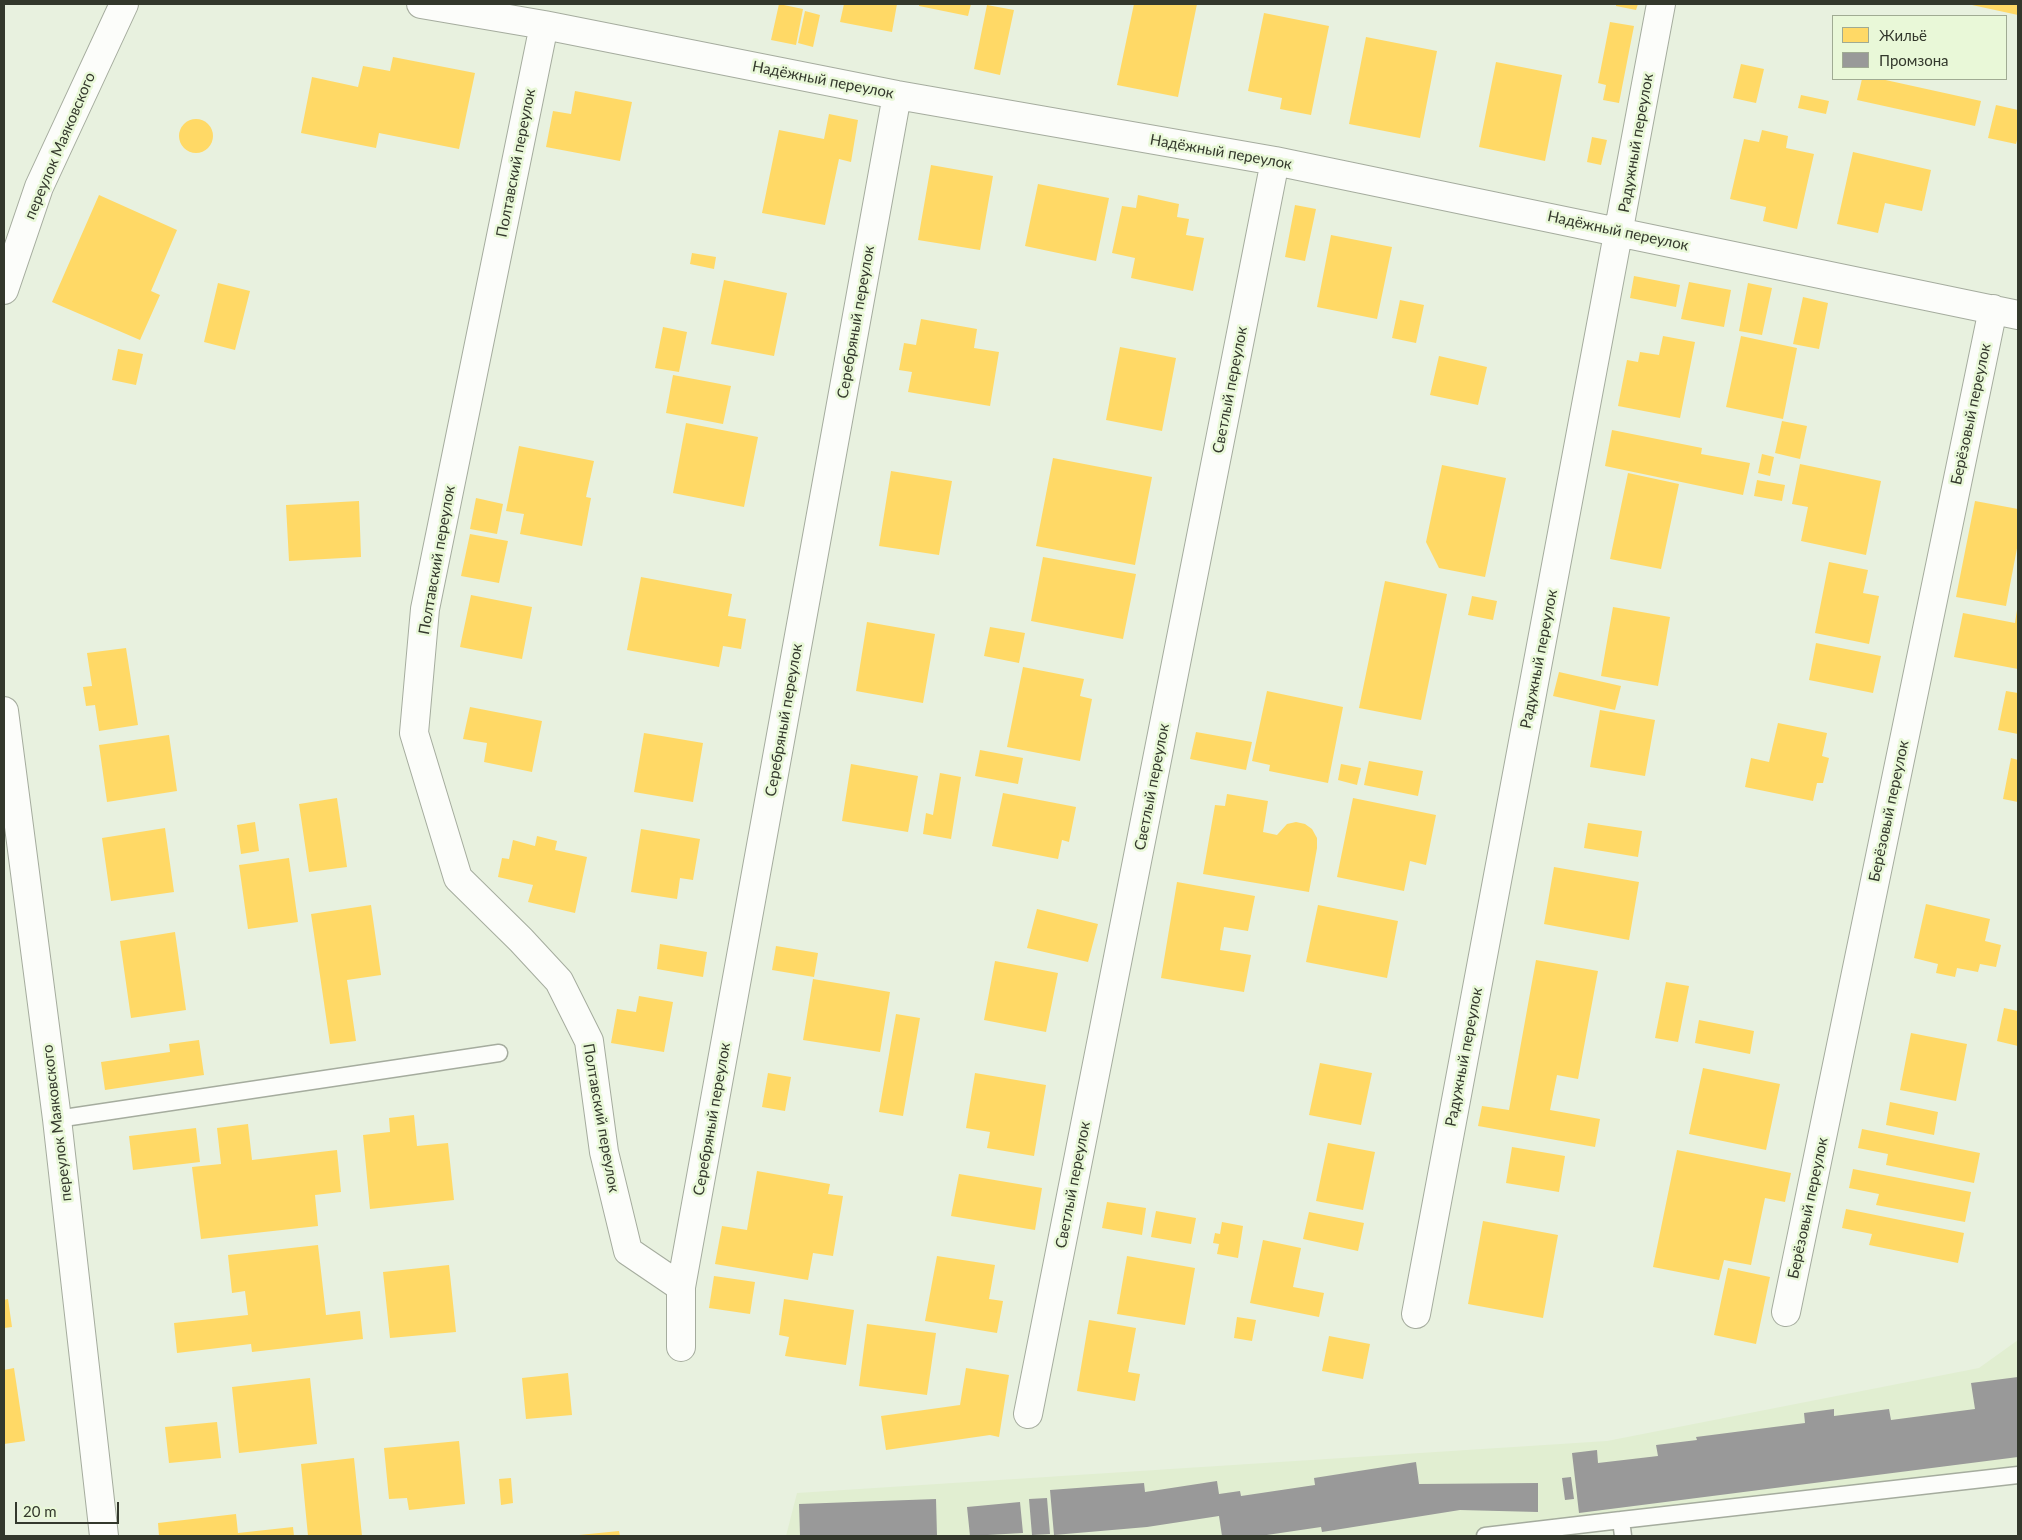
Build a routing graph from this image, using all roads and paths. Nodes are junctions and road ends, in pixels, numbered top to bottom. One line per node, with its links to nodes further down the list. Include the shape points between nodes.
1 (124, 4): 8 (street, переулок Маяковского, via 39,186)
2 (421, 4): 4 (street, Надёжный переулок)
3 (1661, 4): 7 (street, Радужный переулок)
4 (544, 25): 5 (street, Надёжный переулок); 14 (street, Полтавский переулок, via 425,609 414,734 458,878 559,981 589,1041 604,1152 628,1252)
5 (897, 95): 6 (street, Надёжный переулок); 14 (street, Серебряный переулок)
6 (1275, 161): 7 (street, Надёжный переулок); 18 (street, Светлый переулок)
7 (1620, 232): 9 (street, Надёжный переулок); 16 (street, Радужный переулок)
8 (4, 290)
9 (2005, 312): 15 (street, Берёзовый переулок)
10 (4, 711): 11 (street, переулок Маяковского)
11 (8, 786): 13 (street, переулок Маяковского)
12 (499, 1053): 13 (lane)
13 (57, 1119): 21 (street, переулок Маяковского)
14 (681, 1287): 17 (street, Серебряный переулок)
15 (1786, 1312)
16 (1416, 1314)
17 (681, 1347)
18 (1028, 1414)
19 (2018, 1475): 20 (lane)
20 (1622, 1528): 22 (lane)
21 (104, 1536)
22 (1485, 1536)

